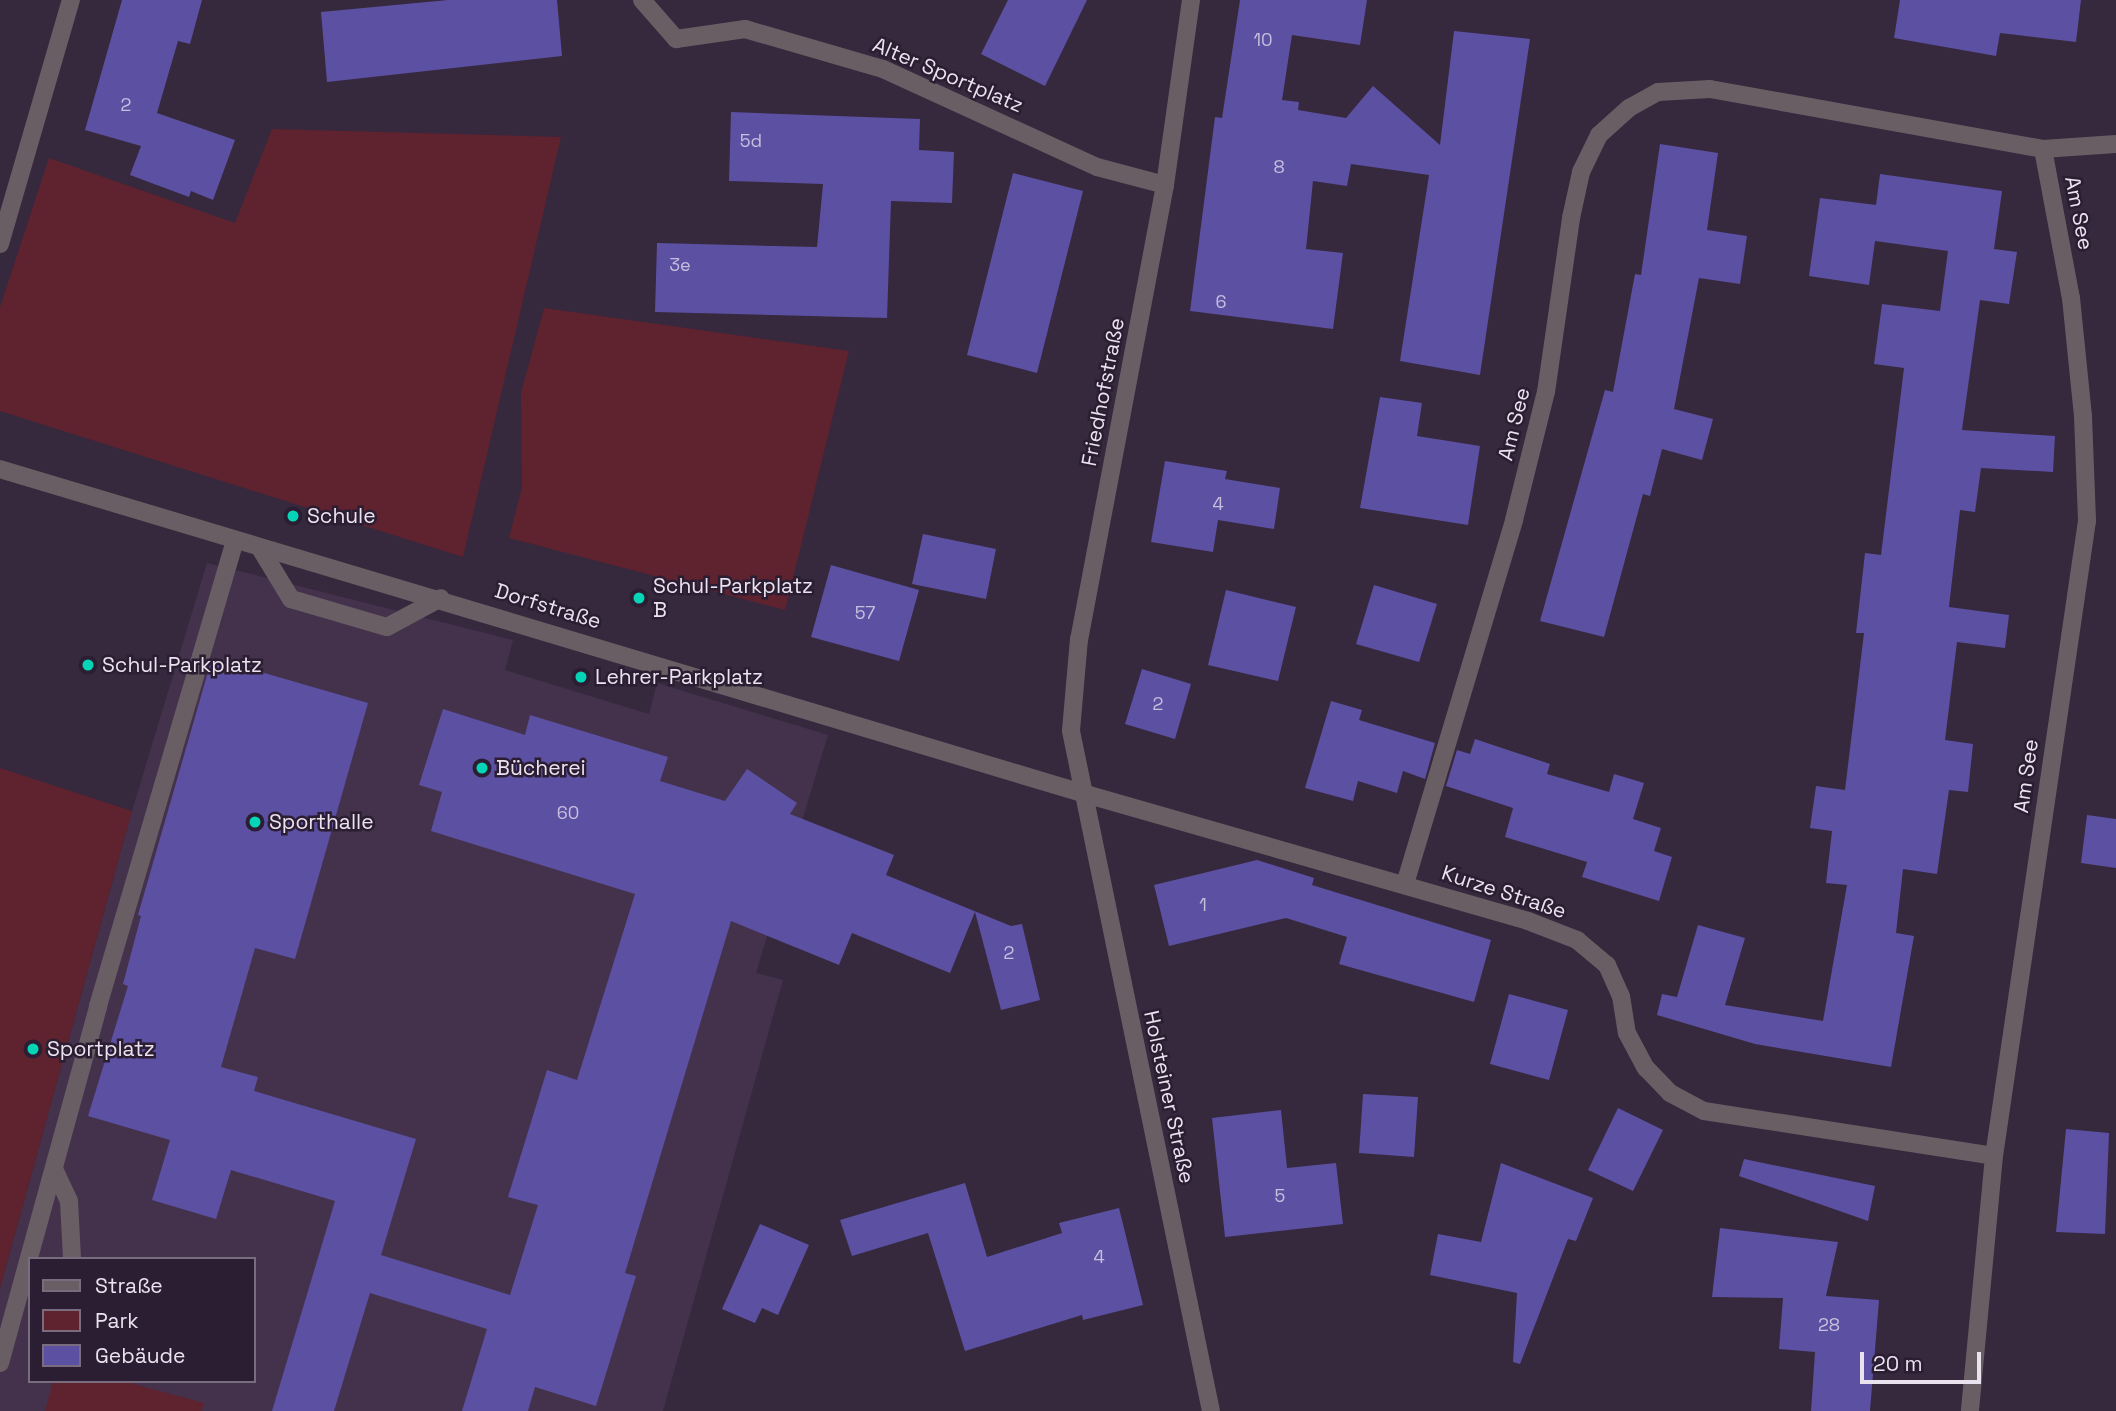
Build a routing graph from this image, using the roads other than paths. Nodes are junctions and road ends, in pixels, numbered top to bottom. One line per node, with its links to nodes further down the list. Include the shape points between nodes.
1 (71, 0): 7 (street)
2 (642, 0): 6 (street, Alter Sportplatz, via 676,39 745,29 883,69 1097,167)
3 (1191, 0): 6 (street, Friedhofstraße)
4 (2116, 144): 5 (street, Am See)
5 (2043, 149): 13 (street, Am See, via 1710,89 1658,92 1629,108 1599,135 1576,195 1546,392 1514,520); 14 (street, Am See, via 2071,298 2083,416 2087,521)
6 (1165, 185): 12 (street, Friedhofstraße, via 1079,639 1071,730)
7 (0, 244)
8 (0, 469): 9 (street, Dorfstraße)
9 (235, 541): 10 (street, Dorfstraße); 15 (street, via 98,1006)
10 (260, 548): 11 (street, Dorfstraße); 11 (street, via 291,599 387,627)
11 (441, 598): 12 (street, Dorfstraße)
12 (1082, 793): 13 (street, Kurze Straße); 20 (street, Holsteiner Straße)
13 (1405, 884): 14 (street, Kurze Straße, via 1577,940 1607,965 1621,996 1627,1033 1646,1068 1670,1093 1704,1111)
14 (1994, 1156): 21 (street, Am See)
15 (55, 1171): 16 (street); 17 (street, via 69,1201)
16 (30, 1257)
17 (72, 1257)
18 (28, 1265): 19 (street)
19 (0, 1363)
20 (1211, 1411)
21 (1970, 1411)

